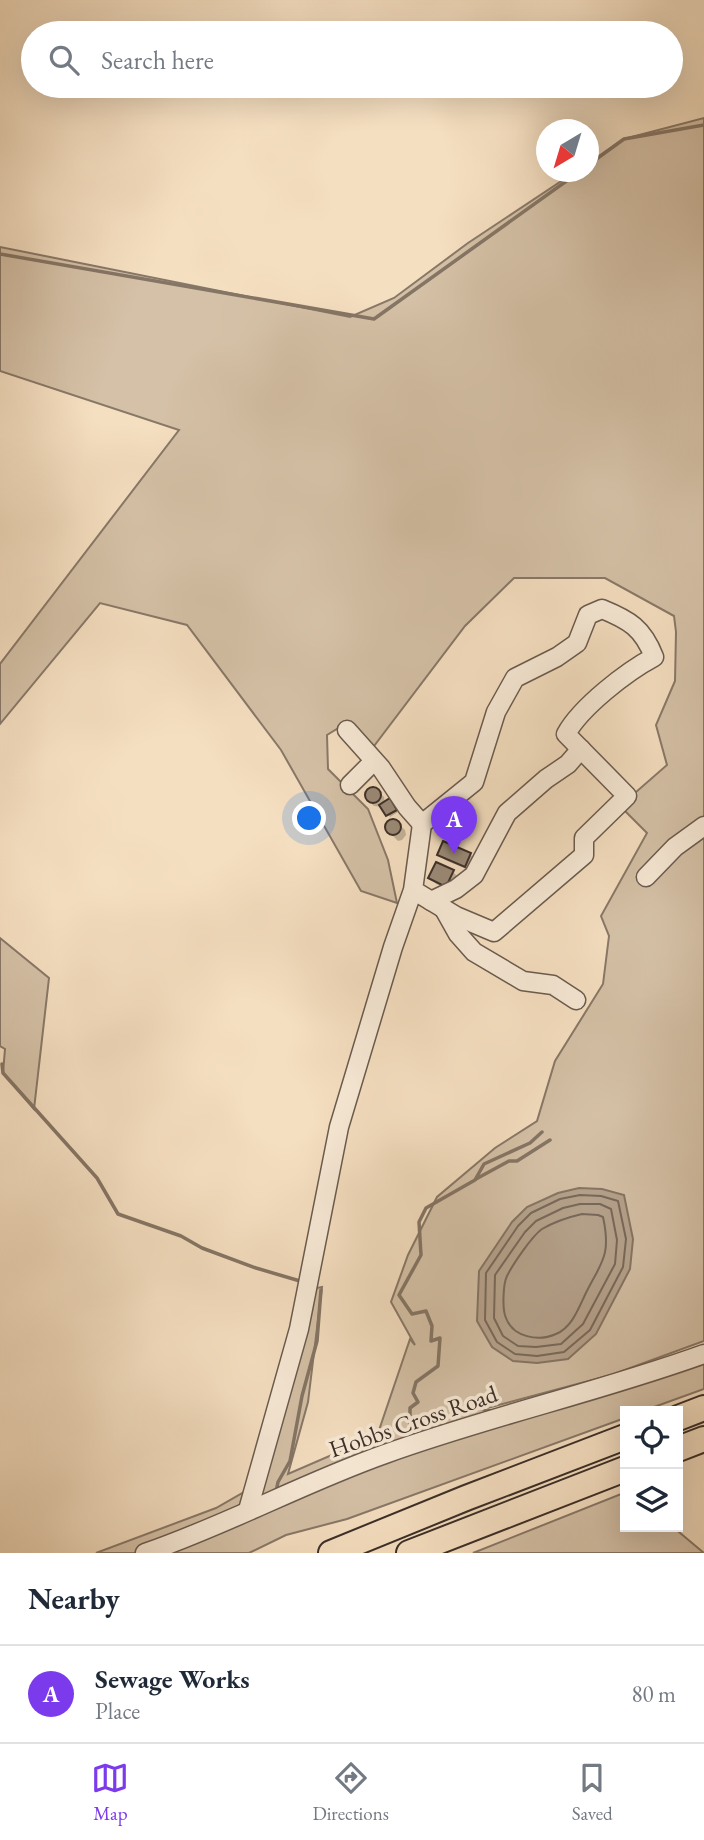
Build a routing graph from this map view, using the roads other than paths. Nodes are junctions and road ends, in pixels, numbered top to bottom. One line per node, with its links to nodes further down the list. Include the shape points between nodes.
1 (346, 730): 3 (street)
2 (581, 749): 5 (street, via 566,734 574,719 635,667 654,657 647,638 625,619 602,609 588,615 577,643 514,678 496,712 474,782); 9 (street, via 507,813 474,875); 9 (street, via 627,796 584,838 584,855 494,932)
3 (374, 761): 4 (street); 5 (street)
4 (350, 785)
5 (422, 824): 8 (street)
6 (704, 826): 7 (street)
7 (646, 877)
8 (412, 890): 9 (street); 18 (street, via 339,1127 299,1329)
9 (438, 905): 10 (street, via 474,952 523,981 553,985)
10 (576, 1000)
11 (704, 1354): 18 (street, Hobbs Cross Road, via 385,1454)
12 (704, 1408): 13 (highway)
13 (683, 1416)
14 (704, 1438): 16 (highway)
15 (620, 1439): 20 (highway)
16 (683, 1446)
17 (620, 1471): 21 (highway)
18 (248, 1510): 19 (street, Hobbs Cross Road)
19 (145, 1553)
20 (331, 1553)
21 (409, 1553)

